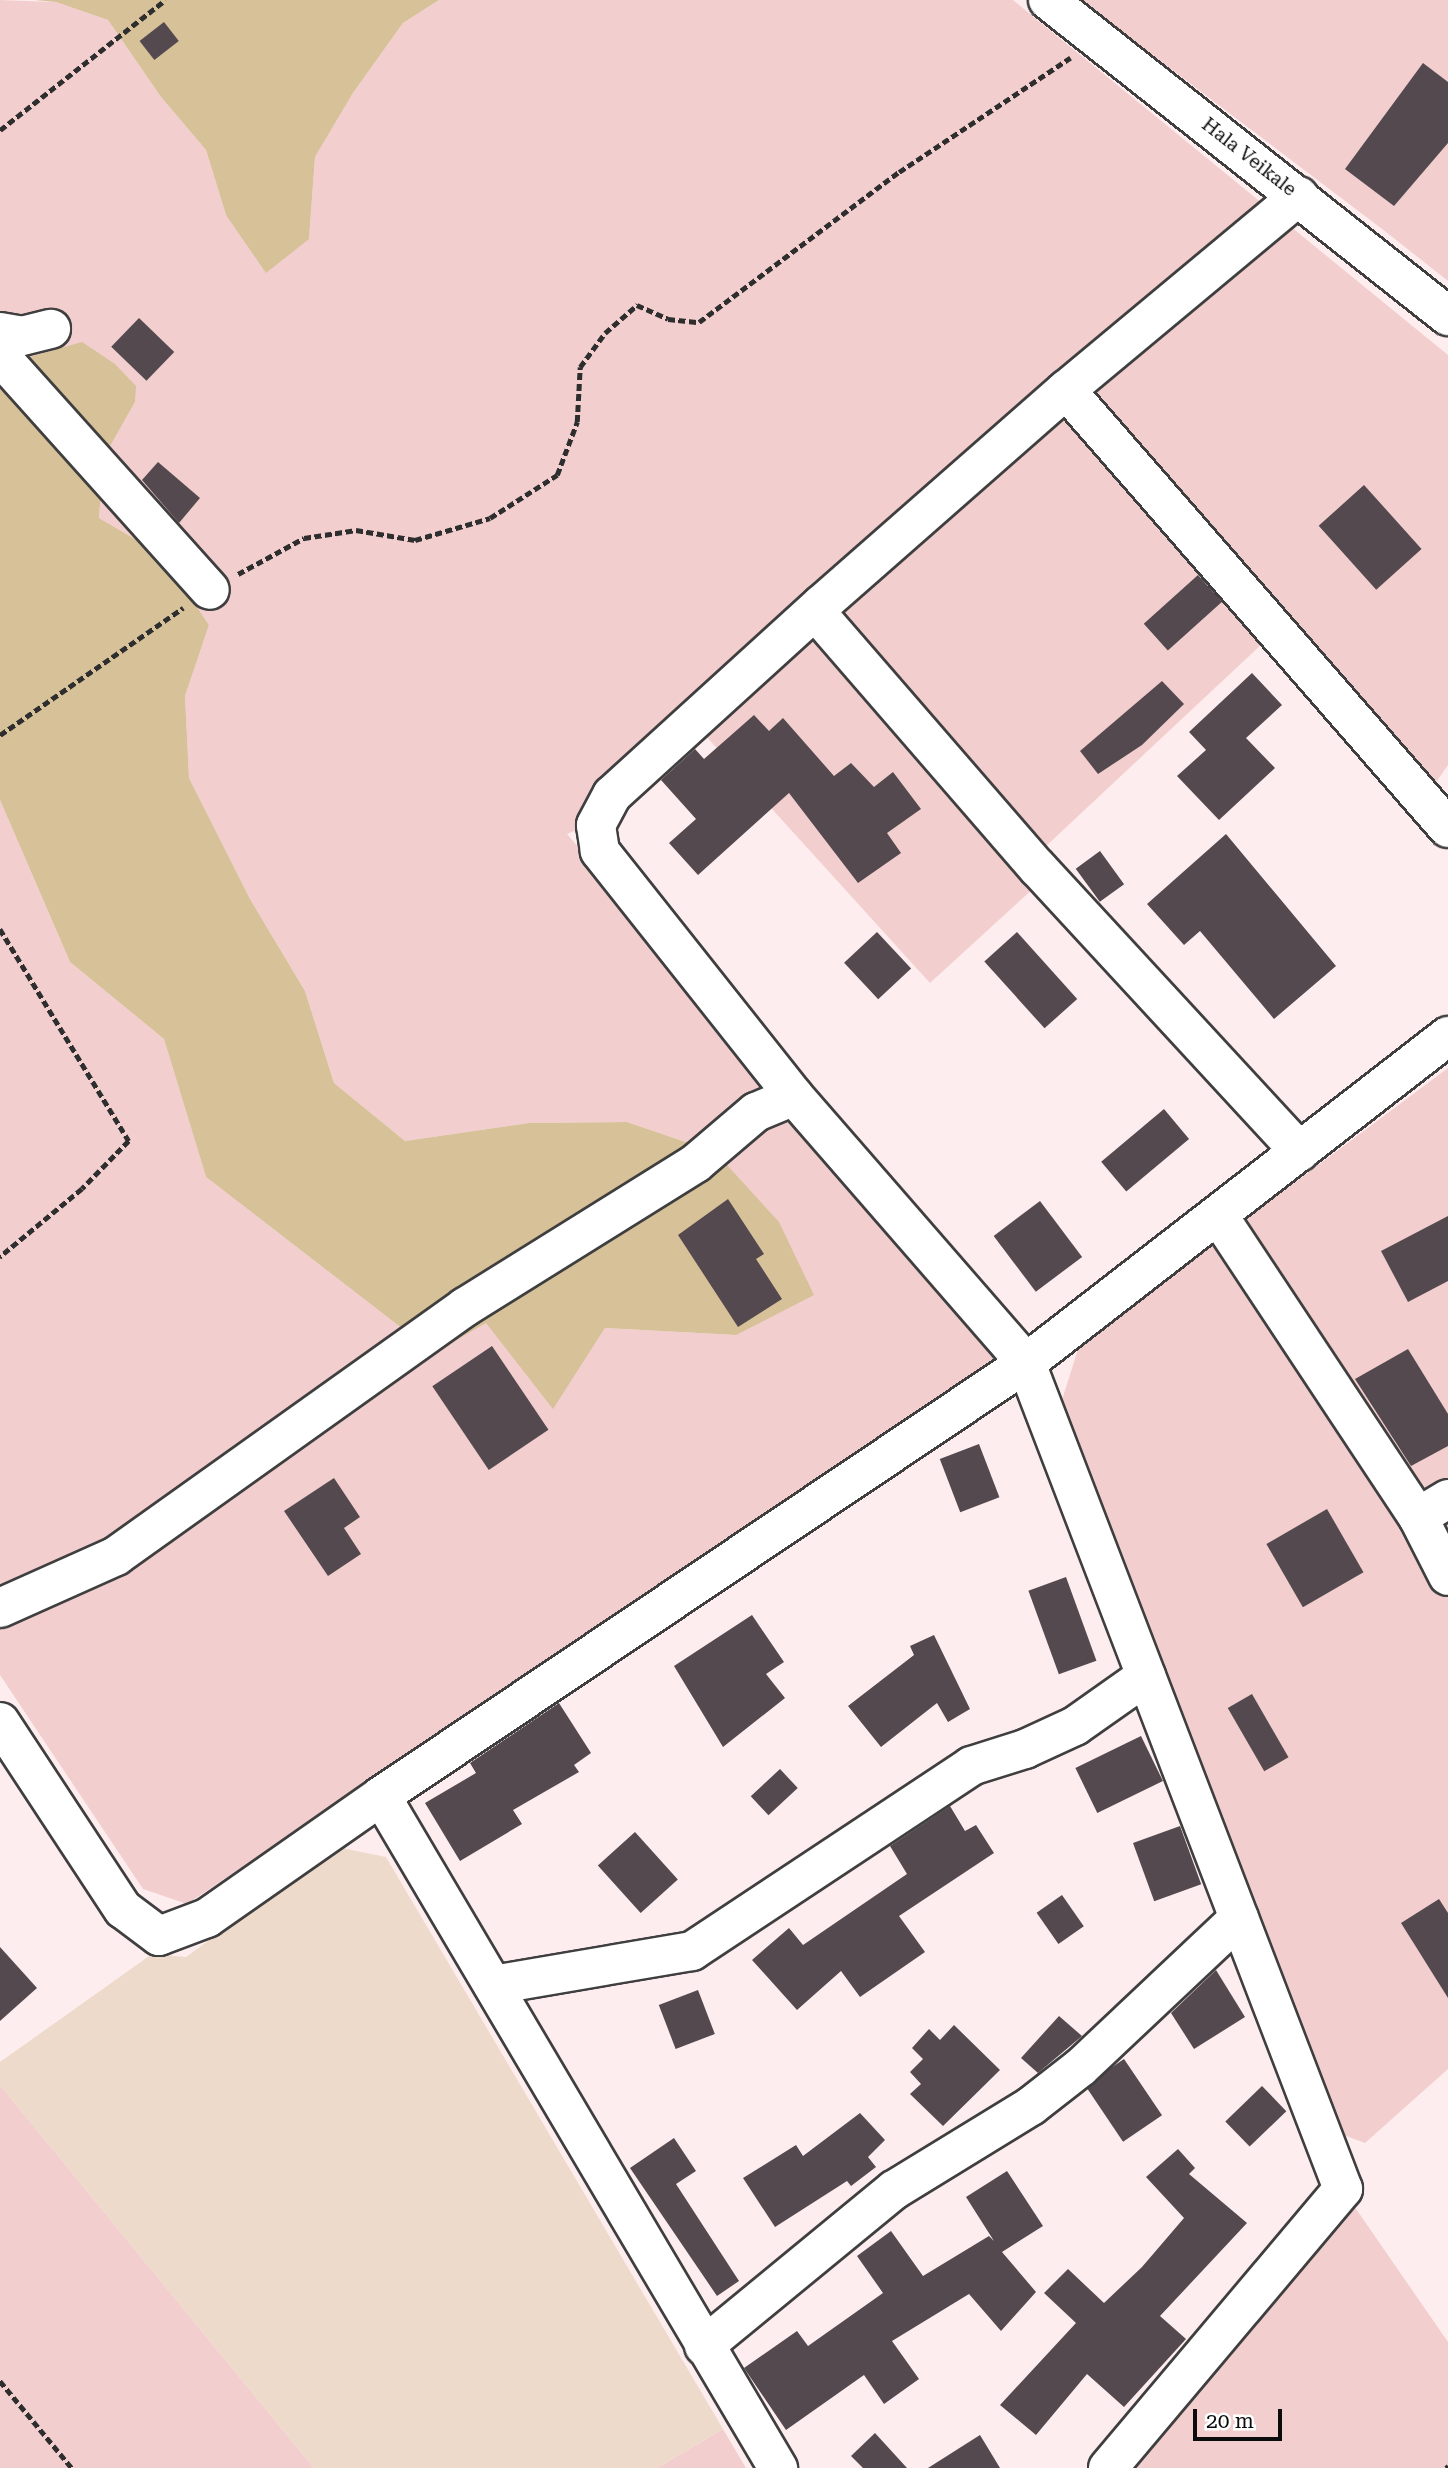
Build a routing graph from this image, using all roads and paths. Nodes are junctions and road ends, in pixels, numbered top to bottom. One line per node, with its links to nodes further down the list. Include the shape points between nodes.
1 (165, 0): 4 (path)
2 (1048, 0): 3 (street, Hala Veikale)
3 (1097, 40): 5 (street, Hala Veikale); 11 (path, via 899,172 699,322 668,319 637,305 606,333 580,367 577,422 557,475 491,518 415,540 356,530 304,538)
4 (0, 130)
5 (1299, 196): 6 (street, Hala Veikale); 10 (street)
6 (1448, 316)
7 (51, 328): 8 (street, via 22,335)
8 (0, 332)
9 (0, 356): 11 (street)
10 (1066, 390): 12 (street); 14 (street)
11 (210, 590): 13 (path)
12 (815, 611): 17 (street, via 612,795 596,825 600,851); 18 (street, via 1038,868)
13 (0, 736)
14 (1448, 828)
15 (0, 929): 20 (path, via 129,1141 82,1189)
16 (1448, 1036): 18 (street)
17 (794, 1096): 21 (street); 24 (street, via 756,1112 696,1163 465,1307 116,1556)
18 (1300, 1152): 19 (street)
19 (1218, 1215): 21 (street); 22 (street)
20 (0, 1257)
21 (1026, 1363): 25 (street); 27 (street)
22 (1433, 1508): 23 (street)
23 (1448, 1576)
24 (0, 1608)
25 (1146, 1676): 28 (street); 29 (street, via 1075,1726 1025,1749 971,1766 692,1951)
26 (0, 1722): 27 (street, via 123,1909 159,1936 207,1918)
27 (381, 1796): 29 (street)
28 (1239, 1918): 30 (street, via 1081,2067 1031,2106 894,2190); 34 (street, via 1343,2189)
29 (493, 1985): 30 (street)
30 (704, 2347): 33 (street)
31 (0, 2381): 32 (path)
32 (72, 2468)
33 (778, 2468)
34 (1108, 2468)

